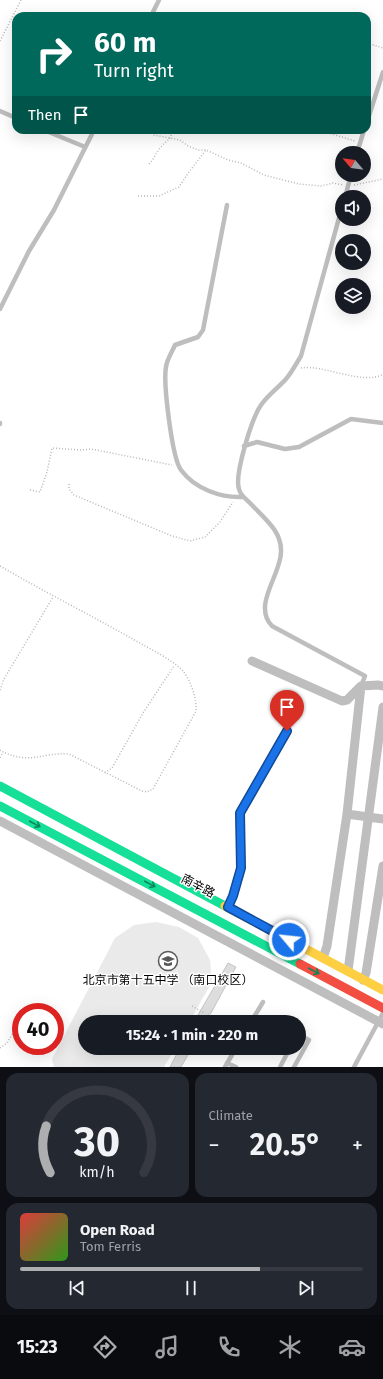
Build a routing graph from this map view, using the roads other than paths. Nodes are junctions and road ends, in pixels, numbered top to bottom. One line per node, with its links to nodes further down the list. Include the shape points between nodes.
1 (159, 0): 2 (lane)
2 (153, 12)
3 (383, 72): 4 (lane)
4 (371, 110)
5 (0, 111): 6 (lane)
6 (12, 116)
7 (54, 134): 11 (lane)
8 (92, 134): 11 (lane)
9 (363, 134): 10 (lane)
10 (359, 146)
11 (85, 147): 14 (lane)
12 (227, 205): 17 (lane, via 203,330 193,339 176,345 166,367 165,386 180,469 190,481 209,491)
13 (337, 226): 16 (lane, via 301,356 294,370 260,406)
14 (0, 309)
15 (383, 423): 16 (lane, via 351,419 292,448 285,449 257,442)
16 (244, 446): 17 (lane, via 238,488)
17 (243, 497): 19 (lane, via 271,525 281,541 281,557 266,604 267,621 365,676)
18 (252, 660): 19 (street, via 342,701 347,700)
19 (361, 686): 20 (street); 26 (street)
20 (383, 686)
21 (383, 707): 27 (street)
22 (287, 731): 31 (street, via 240,813 241,868)
23 (0, 786): 31 (main road)
24 (0, 797): 33 (main road, 南辛路)
25 (0, 806): 32 (main road, 南辛路, one-way to 32)
26 (348, 814): 27 (street); 35 (street)
27 (368, 817): 28 (street); 36 (street)
28 (383, 820)
29 (0, 821): 34 (street)
30 (383, 866): 37 (street)
31 (228, 907): 33 (main road)
32 (213, 918): 34 (lane); 41 (main road, 南辛路, one-way to 41)
33 (246, 921): 35 (main road); 39 (main road, 南辛路)
34 (207, 930): 43 (street)
35 (323, 958): 36 (main road)
36 (348, 971): 37 (main road)
37 (366, 983): 38 (main road)
38 (383, 990)
39 (383, 1000)
40 (262, 1002): 42 (lane)
41 (383, 1008)
42 (255, 1015)
43 (382, 1019): 51 (lane)
44 (232, 1055): 47 (lane)
45 (286, 1055): 49 (lane)
46 (300, 1055): 50 (lane)
47 (226, 1065): 48 (lane)
48 (236, 1067)
49 (280, 1067)
50 (294, 1067)
51 (354, 1067)

